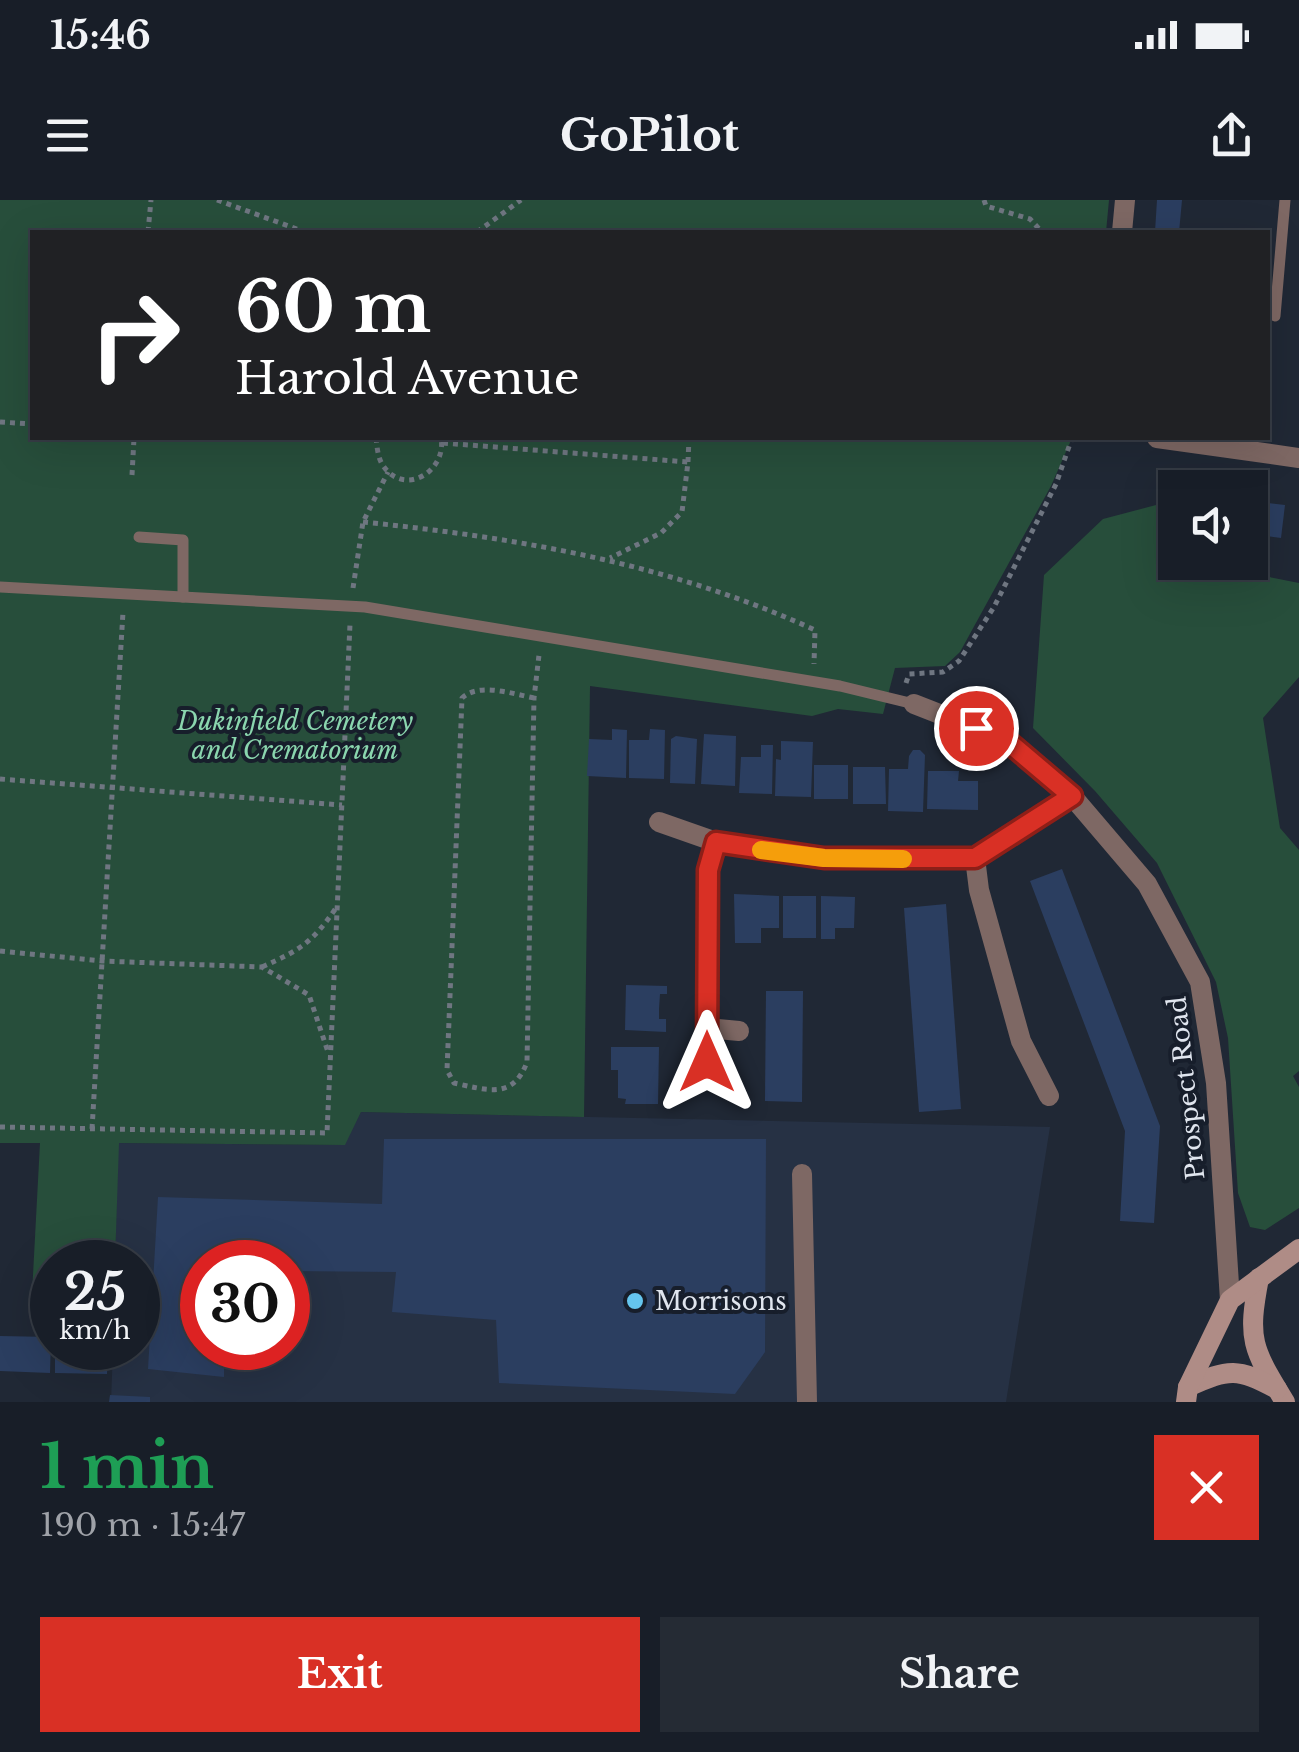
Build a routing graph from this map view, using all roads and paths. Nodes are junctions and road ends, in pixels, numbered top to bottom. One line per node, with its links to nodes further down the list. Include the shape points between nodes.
1 (151, 200): 7 (path)
2 (217, 200): 8 (path)
3 (521, 200): 9 (path)
4 (984, 200): 10 (path)
5 (1125, 200): 11 (street)
6 (1285, 200): 12 (lane)
7 (148, 230)
8 (301, 230)
9 (481, 230)
10 (1040, 230)
11 (1122, 230)
12 (1276, 316)
13 (0, 422): 14 (path)
14 (30, 424)
15 (134, 440): 24 (path)
16 (376, 440): 23 (path)
17 (442, 440): 22 (path); 23 (path, via 430,473 409,480)
18 (689, 440): 22 (path)
19 (1071, 440): 35 (path, via 1056,484 960,662 943,672 909,674)
20 (1172, 440): 21 (street)
21 (1299, 458)
22 (688, 462): 27 (path, via 682,512 661,533)
23 (388, 472): 25 (path)
24 (132, 474)
25 (363, 522): 27 (path, via 481,534); 31 (path)
26 (139, 537): 30 (lane, via 183,540)
27 (610, 558): 33 (path, via 755,603 815,630)
28 (0, 587): 29 (lane)
29 (124, 594): 30 (lane); 37 (path)
30 (183, 597): 31 (lane)
31 (351, 606): 32 (lane); 39 (path)
32 (540, 637): 33 (lane); 34 (path)
33 (814, 682): 35 (lane)
34 (534, 698): 34 (path, via 527,1062 509,1088 474,1088 454,1083 447,1070 462,698 487,690)
35 (908, 702): 38 (street, Prospect Road, via 1006,740)
36 (0, 779): 37 (path)
37 (113, 787): 39 (path); 45 (path)
38 (1072, 796): 42 (street); 57 (street, Prospect Road, via 1147,884 1200,982 1216,1082)
39 (342, 805): 43 (path)
40 (660, 822): 41 (street)
41 (716, 842): 42 (street, via 824,858); 47 (street, via 708,870)
42 (975, 858): 51 (street, via 1021,1041)
43 (338, 906): 46 (path, via 301,950); 49 (path)
44 (0, 952): 45 (path)
45 (102, 962): 46 (path); 53 (path)
46 (262, 967): 49 (path, via 308,995)
47 (706, 1028): 48 (street); 50 (street)
48 (739, 1030)
49 (330, 1060): 53 (path, via 327,1133)
50 (707, 1062)
51 (1048, 1096)
52 (0, 1127): 53 (path)
53 (92, 1129)
54 (802, 1174): 60 (street)
55 (1299, 1248): 56 (main road)
56 (1259, 1278): 57 (main road); 59 (main road, via 1253,1343)
57 (1230, 1300): 58 (main road)
58 (1187, 1394): 59 (main road, via 1219,1373 1243,1371)
59 (1281, 1396)
60 (807, 1402)

